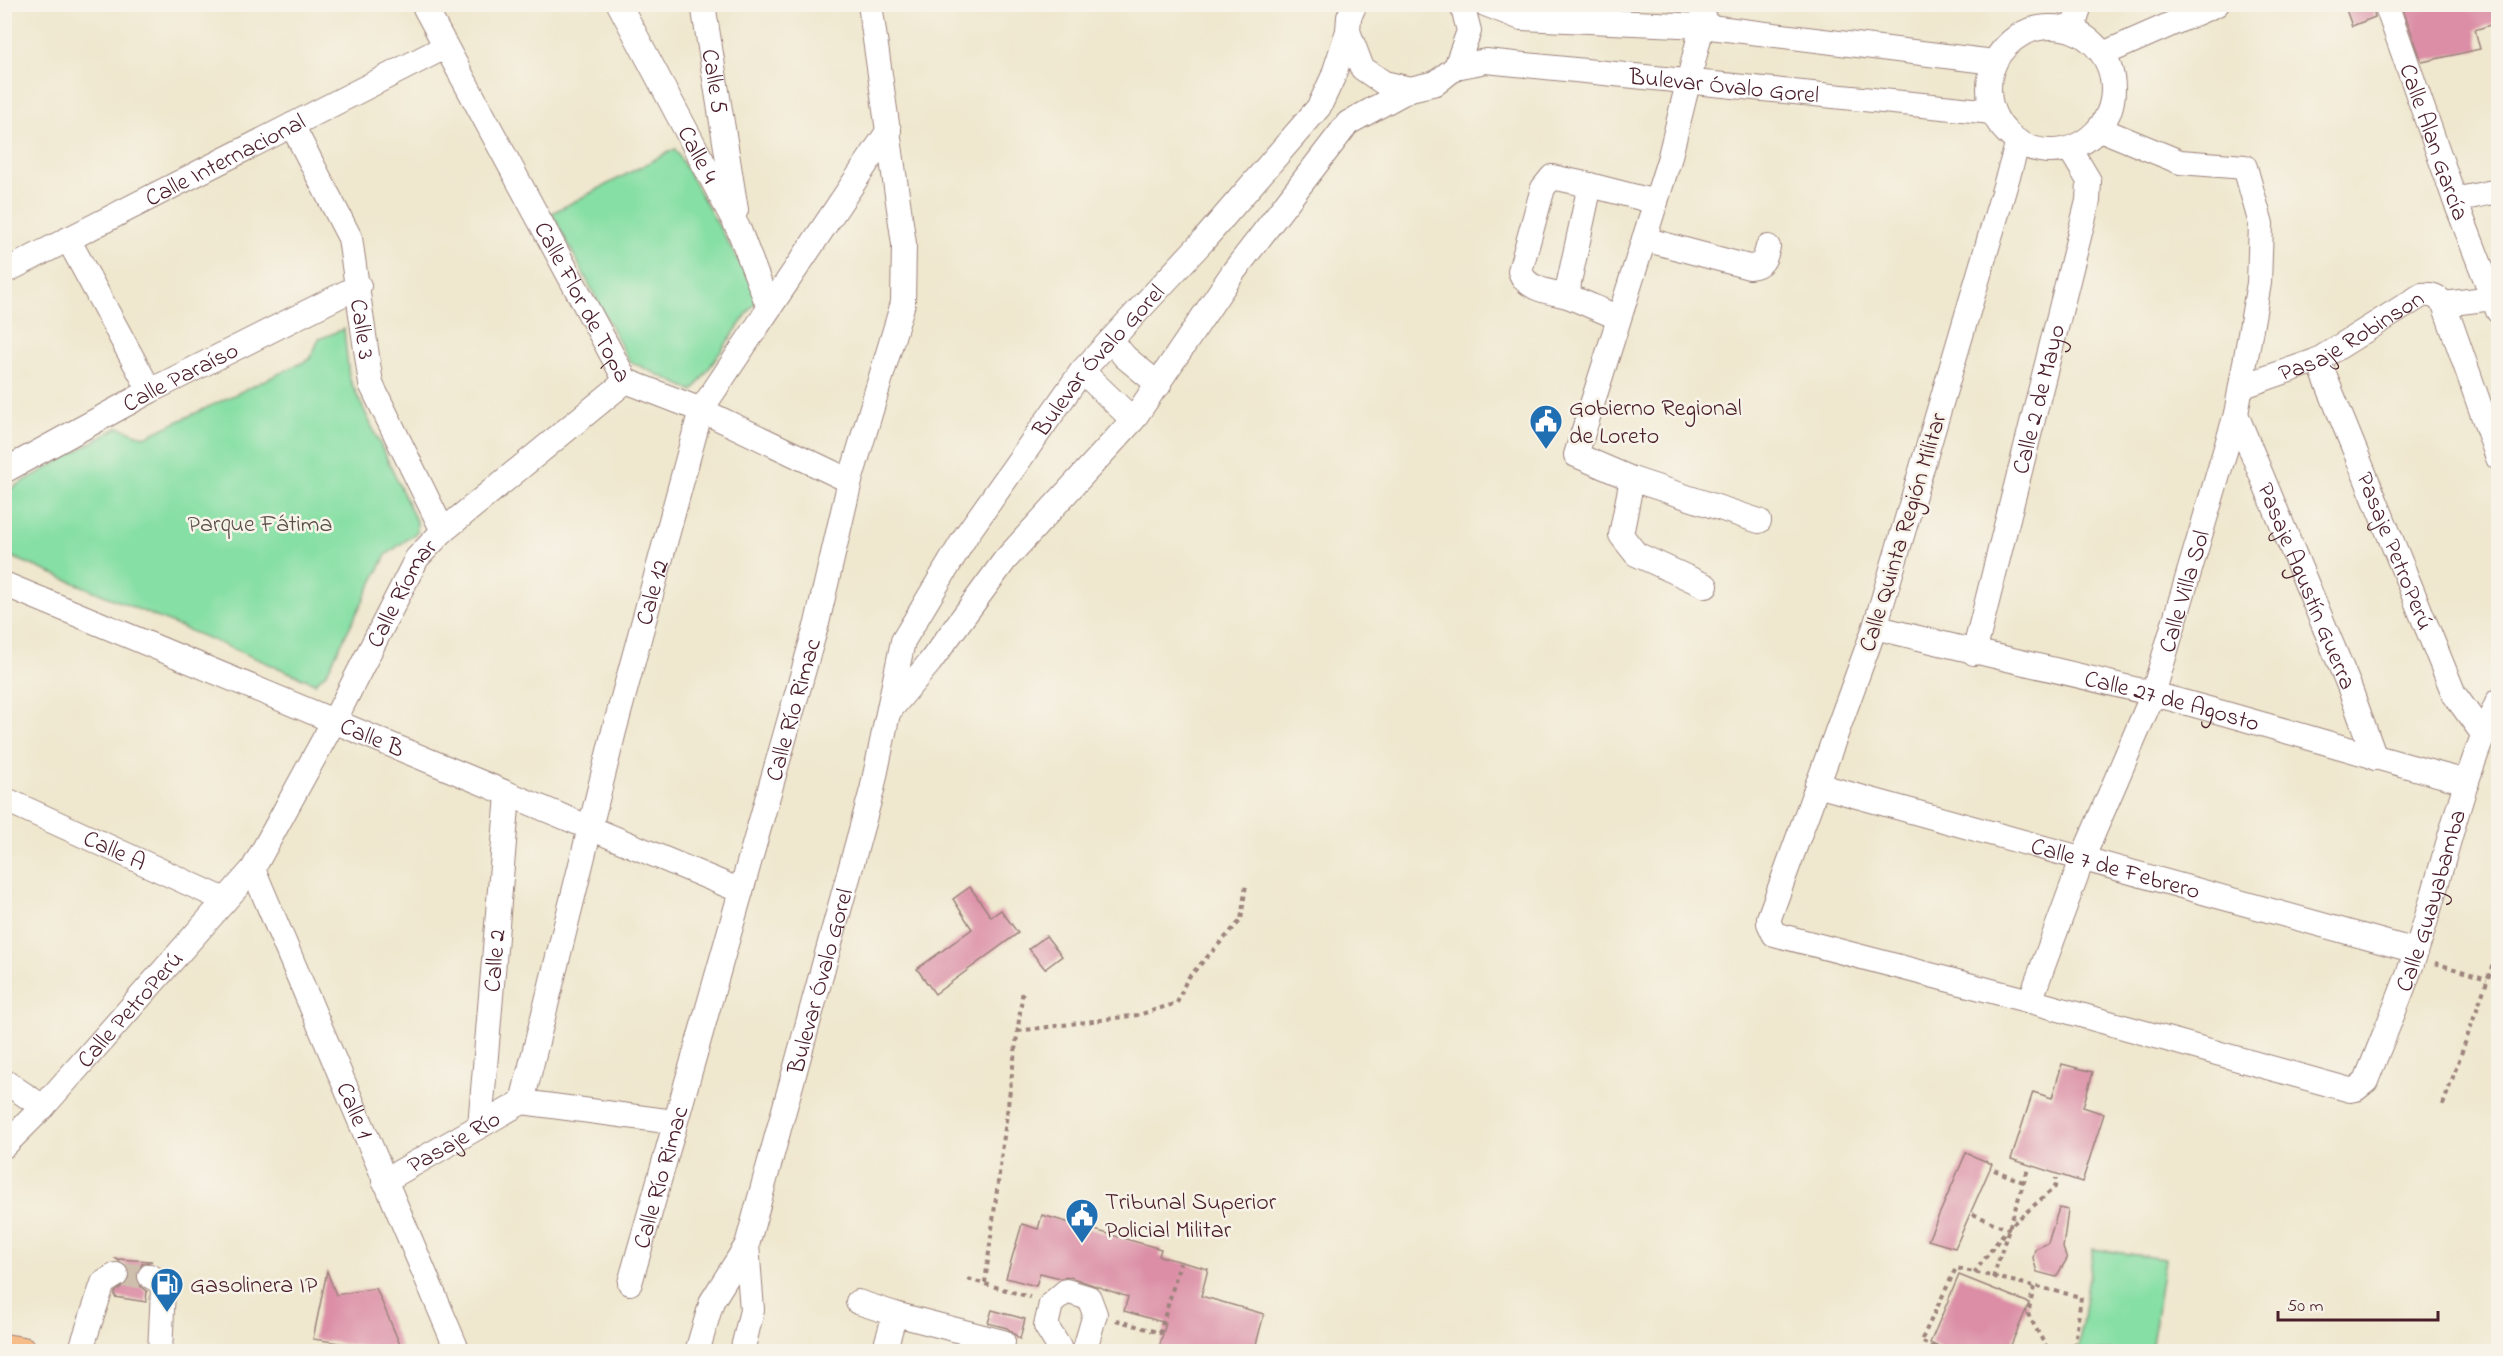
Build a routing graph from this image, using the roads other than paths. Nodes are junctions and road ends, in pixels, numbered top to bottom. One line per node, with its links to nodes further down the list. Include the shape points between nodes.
1 (423, 4): 13 (street, Calle Flor de Topa)
2 (619, 4): 29 (street, Calle 4)
3 (703, 4): 29 (street, Calle 5)
4 (870, 4): 22 (street, Calle Río Rimac)
5 (1462, 4): 16 (street, via 1469,31)
6 (1485, 4): 11 (street, via 1521,18)
7 (2080, 4): 12 (street)
8 (2217, 4): 14 (street)
9 (2386, 4): 27 (street, Calle Alan García)
10 (1350, 14): 18 (street, Bulevar Óvalo Gorel, via 1362,68 1384,83); 40 (street, Bulevar Óvalo Gorel, via 1333,76 1319,107)
11 (1703, 15): 15 (street); 17 (street)
12 (2073, 30): 14 (street); 15 (street, via 2036,28 2004,46)
13 (445, 47): 20 (street, Calle Internacional); 43 (street, Calle Flor de Topa)
14 (2103, 54): 21 (street, via 2112,72 2114,92)
15 (1994, 62): 19 (street, via 1988,95)
16 (1456, 67): 17 (street, Bulevar Óvalo Gorel, via 1486,61); 18 (street, Bulevar Óvalo Gorel, via 1436,83)
17 (1688, 81): 19 (street, Bulevar Óvalo Gorel); 28 (street)
18 (1410, 89): 44 (street, Bulevar Óvalo Gorel, via 1348,123 1234,271)
19 (1992, 112): 23 (street)
20 (292, 125): 30 (street, Calle Internacional); 34 (street, Calle 3, via 350,238)
21 (2100, 129): 24 (street); 45 (street, Calle Villa Sol, via 2180,162 2245,167 2261,224 2259,284)
22 (889, 130): 38 (street, Cale 12); 53 (street, Calle Río Rimac, via 904,244 903,303)
23 (2018, 142): 24 (street, via 2034,149); 58 (street, Calle Quinta Región Militar)
24 (2070, 149): 59 (street, Calle 2 de Mayo, via 2089,181 2088,201)
25 (1590, 185): 28 (street); 35 (street); 35 (street, via 1548,179 1520,271 1523,279 1534,287)
26 (2499, 191): 27 (street)
27 (2455, 200): 37 (street, Calle Alan García)
28 (1656, 202): 31 (street)
29 (739, 230): 38 (street, Calle 4)
30 (68, 239): 33 (street, Calle Internacional); 46 (street)
31 (1644, 239): 32 (street, via 1749,267 1764,261); 39 (street)
32 (1768, 247)
33 (4, 272)
34 (359, 286): 46 (street, Calle Paraíso); 55 (street, Calle 3, via 371,384)
35 (1568, 296): 39 (street)
36 (2444, 304): 37 (street, Pasaje Robinson); 41 (street, Pasaje Robinson, via 2439,297 2422,295); 50 (street)
37 (2496, 305)
38 (769, 308): 47 (street, Cale 12)
39 (1617, 317): 52 (street, via 1576,455)
40 (1111, 340): 42 (street, Bulevar Óvalo Gorel); 44 (street)
41 (2318, 360): 45 (street, Pasaje Robinson); 64 (street, Pasaje PetroPerú, via 2454,694)
42 (1082, 371): 49 (street); 62 (street, Bulevar Óvalo Gorel, via 967,534 903,641)
43 (626, 381): 47 (street, Calle Flor de Topa); 55 (street, Calle Ríomar)
44 (1159, 385): 49 (street, Bulevar Óvalo Gorel)
45 (2241, 387): 48 (street, Calle Villa Sol)
46 (150, 391): 51 (street, Calle Paraíso)
47 (701, 410): 53 (street, Calle Flor de Topa); 70 (street, Cale 12)
48 (2236, 414): 60 (street, Calle Villa Sol); 65 (street, Pasaje Agustín Guerra)
49 (1133, 420): 62 (street, Bulevar Óvalo Gorel, via 1005,560)
50 (2499, 458)
51 (4, 471)
52 (1632, 479): 54 (street); 57 (street, via 1621,535 1636,554)
53 (850, 481): 73 (street, Calle Río Rimac, via 817,623)
54 (1759, 521)
55 (443, 531): 63 (street, Calle Ríomar, via 417,558)
56 (4, 584): 63 (street, Calle B)
57 (1706, 586)
58 (1875, 627): 59 (street, Calle 27 de Agosto); 67 (street, Calle Quinta Región Militar)
59 (1974, 653): 60 (street, Calle 27 de Agosto)
60 (2153, 694): 65 (street, Calle 27 de Agosto); 71 (street, Calle Villa Sol)
61 (2499, 701): 64 (street, Calle Guayabamba)
62 (887, 715): 84 (street, Bulevar Óvalo Gorel, via 872,790)
63 (335, 719): 68 (street, Calle B); 72 (street, Calle Ríomar)
64 (2483, 734): 66 (street, Calle Guayabamba)
65 (2375, 758): 66 (street, Calle 27 de Agosto)
66 (2467, 782): 75 (street, Calle Guayabamba)
67 (1817, 785): 71 (street, Calle 7 de Febrero); 76 (street, Calle Quinta Región Militar, via 1770,918 1771,930 1778,936)
68 (508, 795): 70 (street, Calle B); 81 (street, Calle 2)
69 (4, 799): 74 (street, Calle A)
70 (590, 828): 73 (street, Calle B); 78 (street, Cale 12)
71 (2083, 857): 75 (street, Calle 7 de Febrero); 76 (street, Calle Villa Sol)
72 (253, 869): 74 (street, Calle PetroPerú); 83 (street, Calle 1)
73 (741, 891): 80 (street, Calle Río Rimac)
74 (225, 900): 79 (street, Calle PetroPerú)
75 (2415, 954): 76 (street, Calle Guayabamba, via 2366,1081 2350,1090)
76 (2030, 1001)
77 (4, 1081): 79 (street)
78 (522, 1102): 80 (street); 81 (street, Pasaje Río)
79 (44, 1107): 82 (street, Calle PetroPerú)
80 (674, 1122): 87 (street, Calle Río Rimac)
81 (480, 1126): 83 (street, Pasaje Río)
82 (4, 1146)
83 (384, 1181): 94 (street, Calle 1)
84 (747, 1245): 95 (street, Bulevar Óvalo Gorel, via 712,1301); 96 (street, Bulevar Óvalo Gorel, via 752,1310)
85 (116, 1275): 92 (street, via 103,1283)
86 (150, 1276): 93 (street, via 163,1289)
87 (630, 1283)
88 (858, 1302): 89 (street)
89 (895, 1314): 97 (street); 98 (street, via 1003,1342)
90 (4, 1349): 91 (main road)
91 (23, 1352)
92 (80, 1352)
93 (160, 1352)
94 (458, 1352)
95 (697, 1352)
96 (742, 1352)
97 (884, 1352)
98 (1000, 1352)
99 (1058, 1352): 100 (street, via 1059,1347 1046,1326 1051,1304 1066,1291 1089,1298 1095,1314)
100 (1084, 1352)

